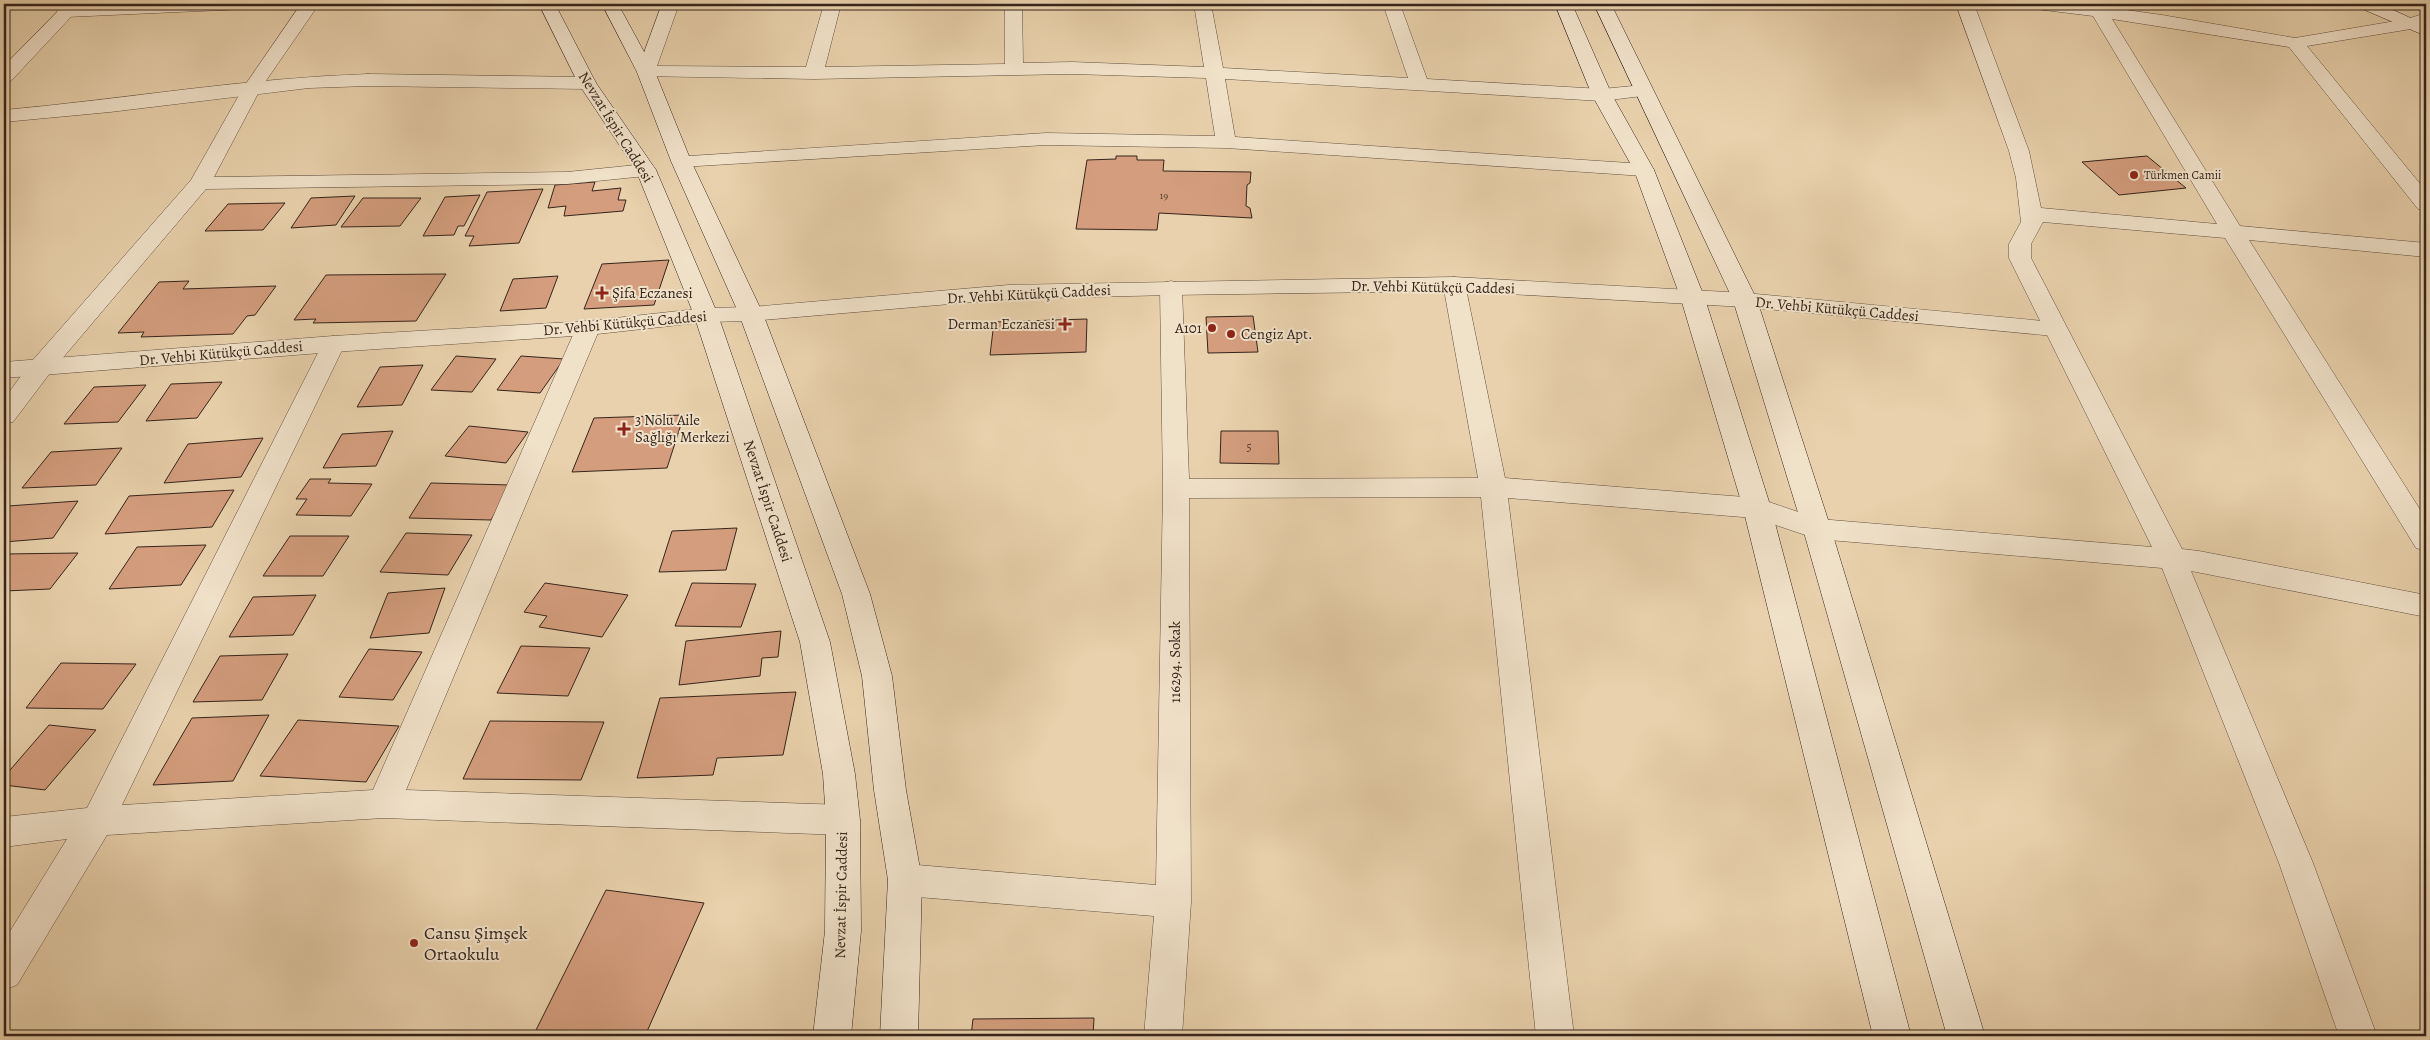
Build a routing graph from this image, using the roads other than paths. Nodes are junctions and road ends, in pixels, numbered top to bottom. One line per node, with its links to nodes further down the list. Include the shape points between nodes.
1 (245, 4): 18 (street)
2 (310, 4): 30 (street)
3 (547, 4): 28 (street, Nevzat İspir Caddesi)
4 (610, 4): 24 (street)
5 (670, 4): 24 (street)
6 (832, 4): 25 (street)
7 (1014, 4): 23 (street)
8 (1203, 4): 26 (street)
9 (1392, 4): 29 (street)
10 (1563, 4): 32 (street)
11 (1602, 4): 31 (street)
12 (1965, 4): 40 (street, via 2019,151)
13 (2036, 4): 17 (street)
14 (2175, 4): 20 (street)
15 (2366, 4): 21 (street)
16 (2404, 4): 19 (street)
17 (2096, 7): 20 (street); 41 (street)
18 (70, 8): 27 (street)
19 (2426, 14)
20 (2162, 20): 22 (street)
21 (2421, 25): 22 (street)
22 (2295, 43): 39 (street)
23 (1014, 68): 25 (street); 26 (street)
24 (646, 72): 25 (street); 35 (street)
25 (814, 73)
26 (1214, 73): 29 (street); 34 (street)
27 (4, 77)
28 (587, 83): 30 (street, via 368,80); 36 (street, Nevzat İspir Caddesi)
29 (1419, 84): 32 (street)
30 (252, 88): 33 (street); 38 (street)
31 (1643, 91): 32 (street); 46 (street)
32 (1602, 95): 37 (street)
33 (4, 116)
34 (1226, 142): 35 (street, via 1046,139); 37 (street)
35 (681, 161): 47 (street)
36 (646, 170): 38 (street, via 567,178); 48 (street, Nevzat İspir Caddesi)
37 (1644, 170): 45 (street)
38 (200, 183): 52 (street)
39 (2426, 204)
40 (2031, 214): 41 (street); 50 (street, via 2032,222 2020,244 2020,258)
41 (2233, 233): 42 (street); 59 (street)
42 (2426, 250)
43 (1454, 284): 44 (street, Dr. Vehbi Kütükçü Caddesi); 45 (street, Dr. Vehbi Kütükçü Caddesi); 55 (street)
44 (1171, 288): 47 (street, Dr. Vehbi Kütükçü Caddesi, via 1009,292); 56 (street, 116294. Sokak)
45 (1693, 299): 46 (street, Dr. Vehbi Kütükçü Caddesi); 57 (street)
46 (1745, 300): 50 (street, Dr. Vehbi Kütükçü Caddesi); 58 (street)
47 (751, 314): 48 (street, Dr. Vehbi Kütükçü Caddesi); 66 (street, via 856,594 877,676 890,790)
48 (706, 315): 49 (street, Dr. Vehbi Kütükçü Caddesi); 63 (street, Nevzat İspir Caddesi, via 815,642 839,774)
49 (588, 328): 51 (street, Dr. Vehbi Kütükçü Caddesi); 62 (street)
50 (2054, 329): 60 (street)
51 (332, 344): 52 (street, Dr. Vehbi Kütükçü Caddesi); 64 (street)
52 (41, 367): 53 (street, Dr. Vehbi Kütükçü Caddesi); 54 (street)
53 (4, 370)
54 (4, 416)
55 (1493, 487): 56 (street); 57 (street); 72 (street)
56 (1176, 489): 67 (street, 116294. Sokak)
57 (1757, 508): 58 (street); 73 (street)
58 (1817, 529): 60 (street); 74 (street)
59 (2426, 541)
60 (2172, 558): 61 (street); 75 (street, via 2296,863)
61 (2426, 606)
62 (384, 804): 63 (street); 64 (street)
63 (843, 820): 69 (street, Nevzat İspir Caddesi, via 843,931)
64 (97, 821): 65 (street); 68 (street)
65 (4, 832)
66 (905, 880): 67 (street); 70 (street)
67 (1173, 902): 71 (street, 116294. Sokak)
68 (4, 973)
69 (832, 1036)
70 (899, 1036)
71 (1163, 1036)
72 (1555, 1036)
73 (1892, 1036)
74 (1966, 1036)
75 (2358, 1036)

